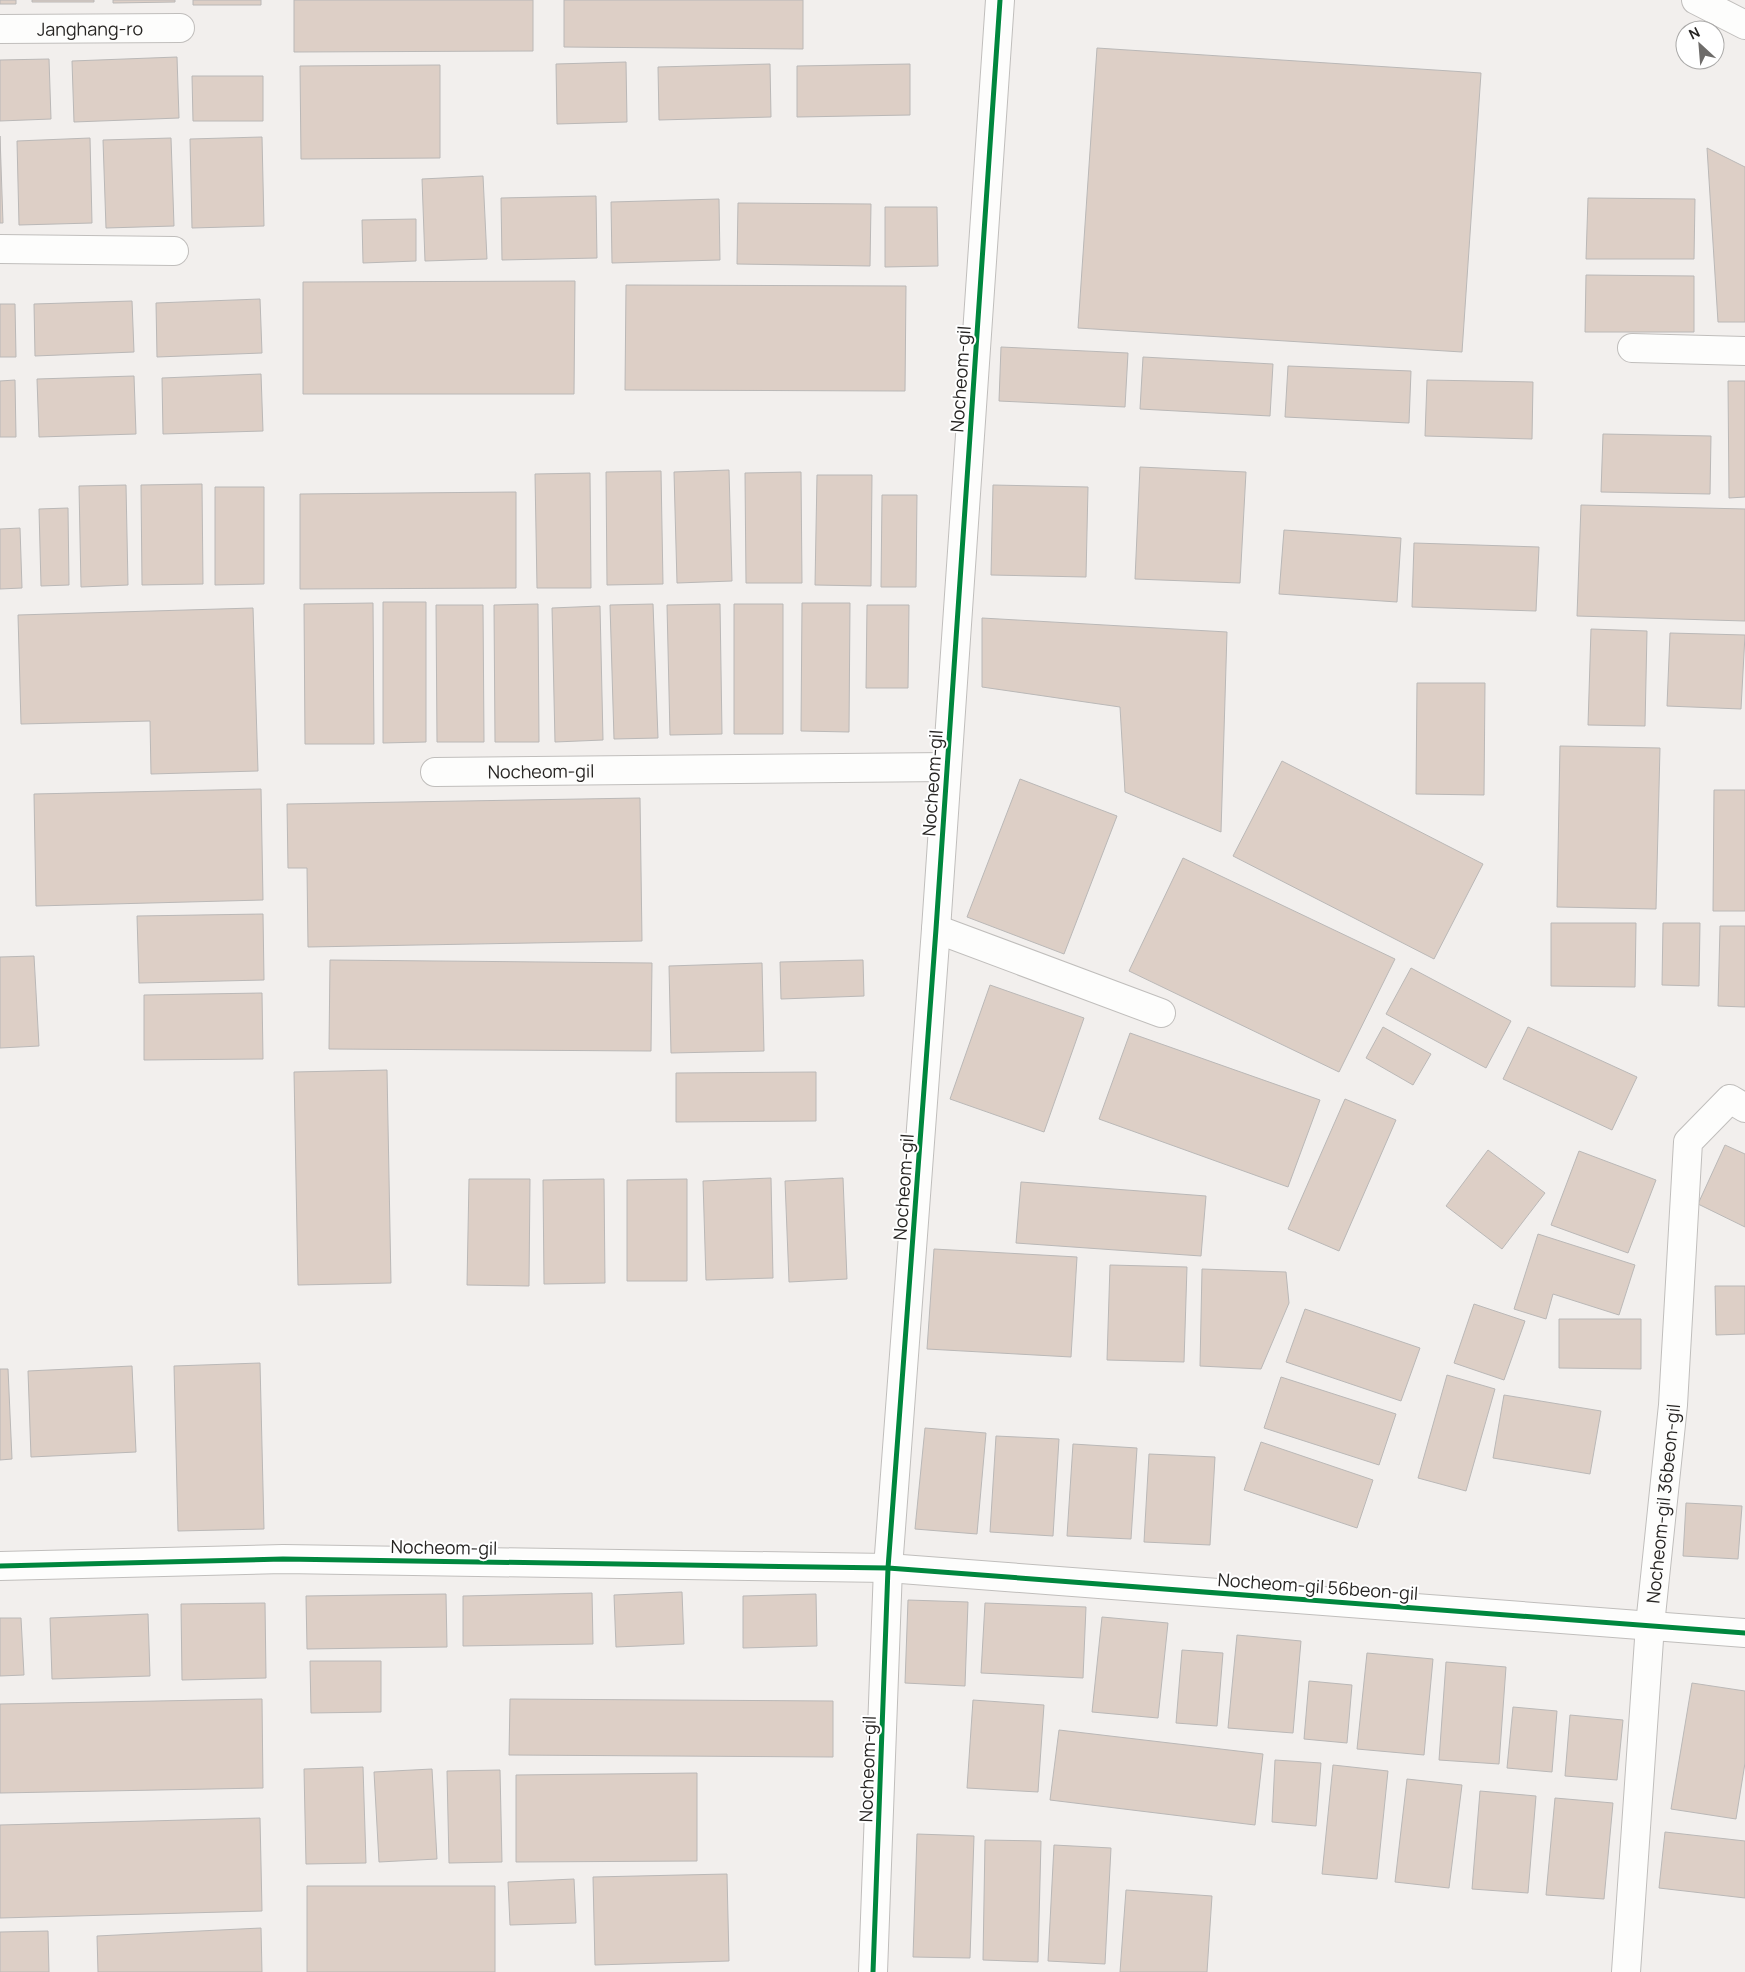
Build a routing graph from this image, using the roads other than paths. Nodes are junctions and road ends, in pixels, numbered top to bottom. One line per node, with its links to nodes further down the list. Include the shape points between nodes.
1 (1000, 0): 10 (street, Nocheom-gil)
2 (1696, 0): 3 (street)
3 (1745, 25)
4 (180, 28): 5 (street, Janghang-ro)
5 (0, 29)
6 (0, 249): 7 (street)
7 (174, 251)
8 (1632, 348): 9 (street)
9 (1745, 351)
10 (947, 767): 11 (street, Nocheom-gil); 12 (street, Nocheom-gil)
11 (435, 772)
12 (936, 929): 13 (street); 16 (street, Nocheom-gil)
13 (1161, 1013)
14 (1745, 1108): 17 (street, Nocheom-gil 36beon-gil, via 1730,1099 1688,1142 1673,1405)
15 (0, 1566): 16 (street, Nocheom-gil, via 283,1558)
16 (888, 1568): 17 (street, Nocheom-gil 56beon-gil); 19 (street, Nocheom-gil)
17 (1650, 1625): 18 (street, Nocheom-gil 56beon-gil); 20 (street, Nocheom-gil 36beon-gil)
18 (1745, 1633)
19 (873, 1972)
20 (1626, 1972)

